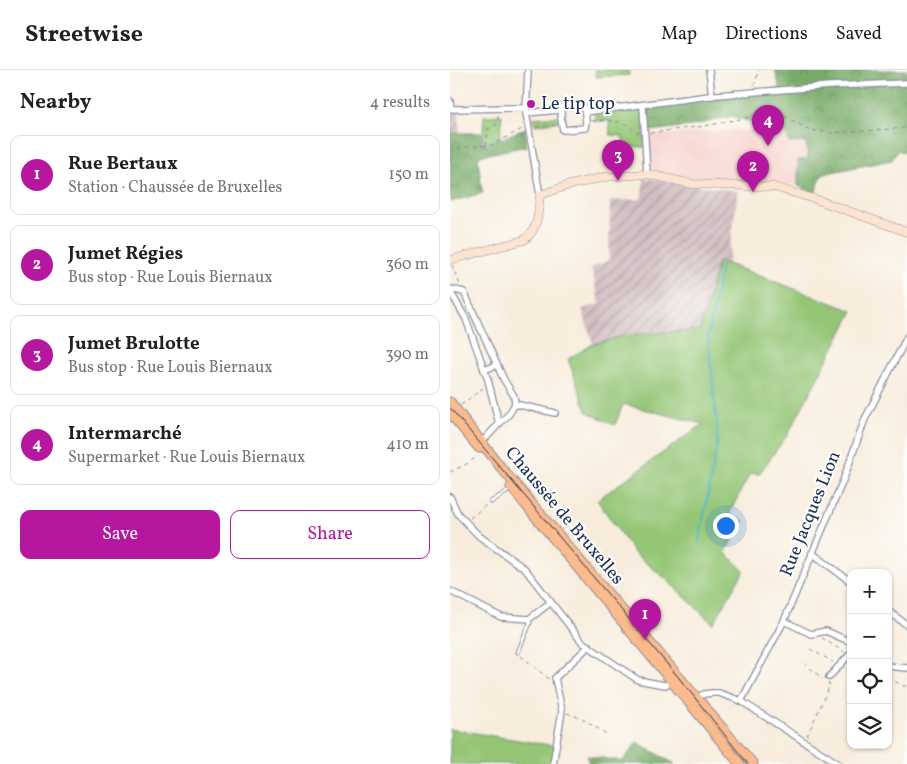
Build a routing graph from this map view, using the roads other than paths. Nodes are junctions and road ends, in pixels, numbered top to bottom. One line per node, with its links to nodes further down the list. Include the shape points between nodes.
1 (528, 70): 8 (street)
2 (709, 70): 4 (street)
3 (907, 84): 4 (street, via 830,86)
4 (712, 96): 6 (street)
5 (450, 101): 8 (street, via 451,109)
6 (643, 106): 9 (street); 10 (street)
7 (560, 110): 8 (street); 9 (street, via 562,106 581,105); 9 (street, via 563,130 585,128)
8 (526, 111): 11 (street)
9 (585, 112)
10 (647, 174): 11 (street, via 604,177); 12 (street, via 692,184 774,187 815,198)
11 (540, 195): 13 (street, via 537,223 532,234 524,240)
12 (907, 232)
13 (450, 260)
14 (450, 290): 15 (street, via 464,292); 16 (street)
15 (479, 325): 16 (street); 18 (street)
16 (469, 329): 19 (street)
17 (907, 337): 28 (street, Rue Jacques Lion, via 864,419 844,478)
18 (497, 365): 19 (street); 20 (street)
19 (484, 370): 23 (street)
20 (515, 404): 22 (street); 23 (street)
21 (452, 408): 24 (main road, Chaussée de Bruxelles); 25 (main road, Chaussée de Bruxelles)
22 (555, 412)
23 (499, 424): 24 (street)
24 (482, 442): 43 (main road, Chaussée de Bruxelles)
25 (512, 489): 27 (lane); 43 (main road, Chaussée de Bruxelles)
26 (450, 497): 31 (street, via 458,514 479,536 525,569)
27 (491, 502)
28 (812, 553): 29 (street); 34 (street, Rue Jacques Lion)
29 (847, 579)
30 (450, 590): 33 (street, via 501,617)
31 (551, 602): 33 (street); 37 (street, via 582,642)
32 (892, 614): 35 (street)
33 (529, 619): 38 (lane)
34 (784, 621): 36 (street, via 811,634 826,631); 45 (street, Rue Jacques Lion)
35 (907, 625)
36 (847, 640)
37 (589, 646): 43 (street, via 638,680 658,684); 46 (street, via 555,678 562,711)
38 (518, 652)
39 (847, 657): 42 (street)
40 (892, 666): 41 (street)
41 (907, 668)
42 (829, 677)
43 (677, 680): 44 (main road, Chaussée de Bruxelles)
44 (694, 700): 45 (street, via 712,693); 47 (main road, Chaussée de Bruxelles); 48 (main road, Chaussée de Bruxelles)
45 (741, 700): 49 (street)
46 (553, 764)
47 (740, 764)
48 (753, 764)
49 (839, 764)

